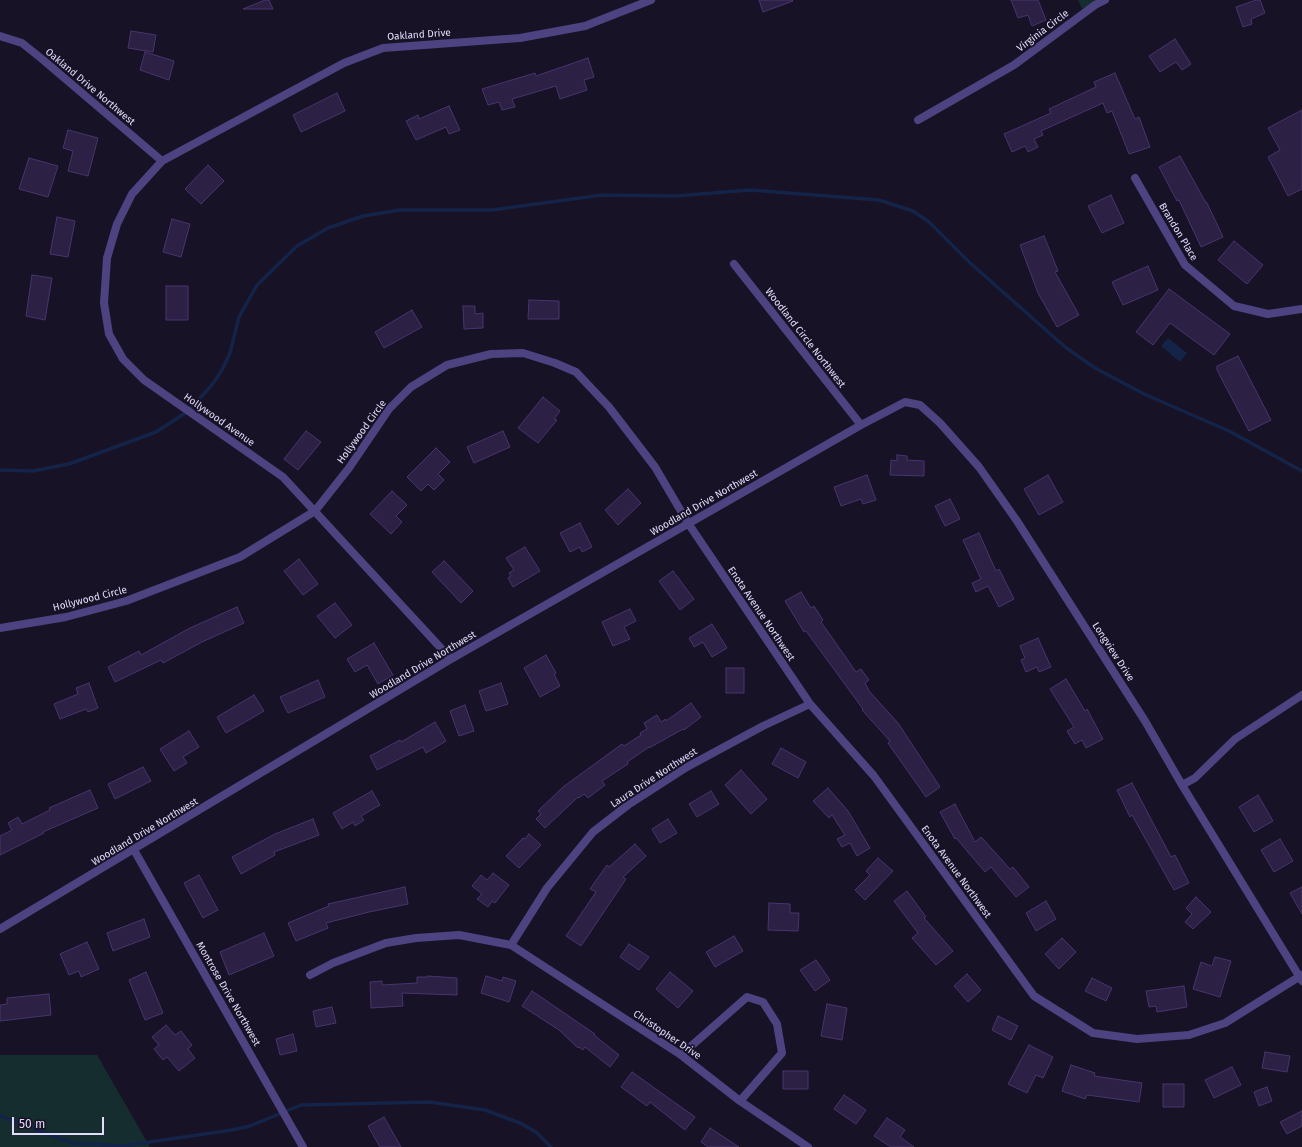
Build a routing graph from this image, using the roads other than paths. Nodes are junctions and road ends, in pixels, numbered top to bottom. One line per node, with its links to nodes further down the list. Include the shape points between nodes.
1 (651, 0): 6 (street, Oakland Drive, via 585,26 520,38 383,48 344,63)
2 (1105, 0): 3 (street, Virginia Circle)
3 (1093, 2): 5 (street, Virginia Circle, via 1014,65)
4 (0, 36): 6 (street, Oakland Drive Northwest, via 22,43)
5 (918, 120)
6 (162, 161): 11 (street, Hollywood Avenue, via 132,194 117,224 107,258 104,303 110,334 123,359 144,380 284,477)
7 (1135, 178): 9 (street, Brandon Place, via 1185,266 1234,306 1268,314)
8 (734, 264): 10 (street, Woodland Circle Northwest)
9 (1302, 309)
10 (861, 425): 12 (street, Woodland Drive Northwest); 17 (street, Longview Drive, via 905,402 920,405 940,423 979,467 1017,521 1145,721)
11 (315, 511): 12 (street, Hollywood Circle, via 349,468 389,409 412,387 447,365 492,354 523,353 555,362 576,372 609,407 655,467); 13 (street, Hollywood Circle, via 240,557 126,601 66,616); 14 (street, Hollywood Avenue)
12 (688, 523): 14 (street, Woodland Drive Northwest); 16 (street, Enota Avenue Northwest)
13 (0, 628)
14 (452, 659): 18 (street, Woodland Drive Northwest)
15 (1302, 695): 17 (street, via 1235,739 1195,778)
16 (810, 704): 20 (street, Laura Drive Northwest, via 687,767 628,805 594,832 547,888); 22 (street, Enota Avenue Northwest, via 874,776 1034,996 1093,1033 1137,1039 1189,1035 1225,1023)
17 (1182, 785): 22 (street, Longview Drive)
18 (134, 850): 19 (street, Woodland Drive Northwest); 25 (street, Montrose Drive Northwest)
19 (0, 929)
20 (511, 945): 21 (street, via 459,935 416,938 386,943 333,963); 23 (street, Christopher Drive)
21 (310, 975)
22 (1301, 978)
23 (681, 1055): 24 (street, Christopher Drive); 24 (street, via 747,997 763,1002 777,1024 782,1053)
24 (740, 1101): 26 (street, Christopher Drive)
25 (303, 1147)
26 (808, 1147)

